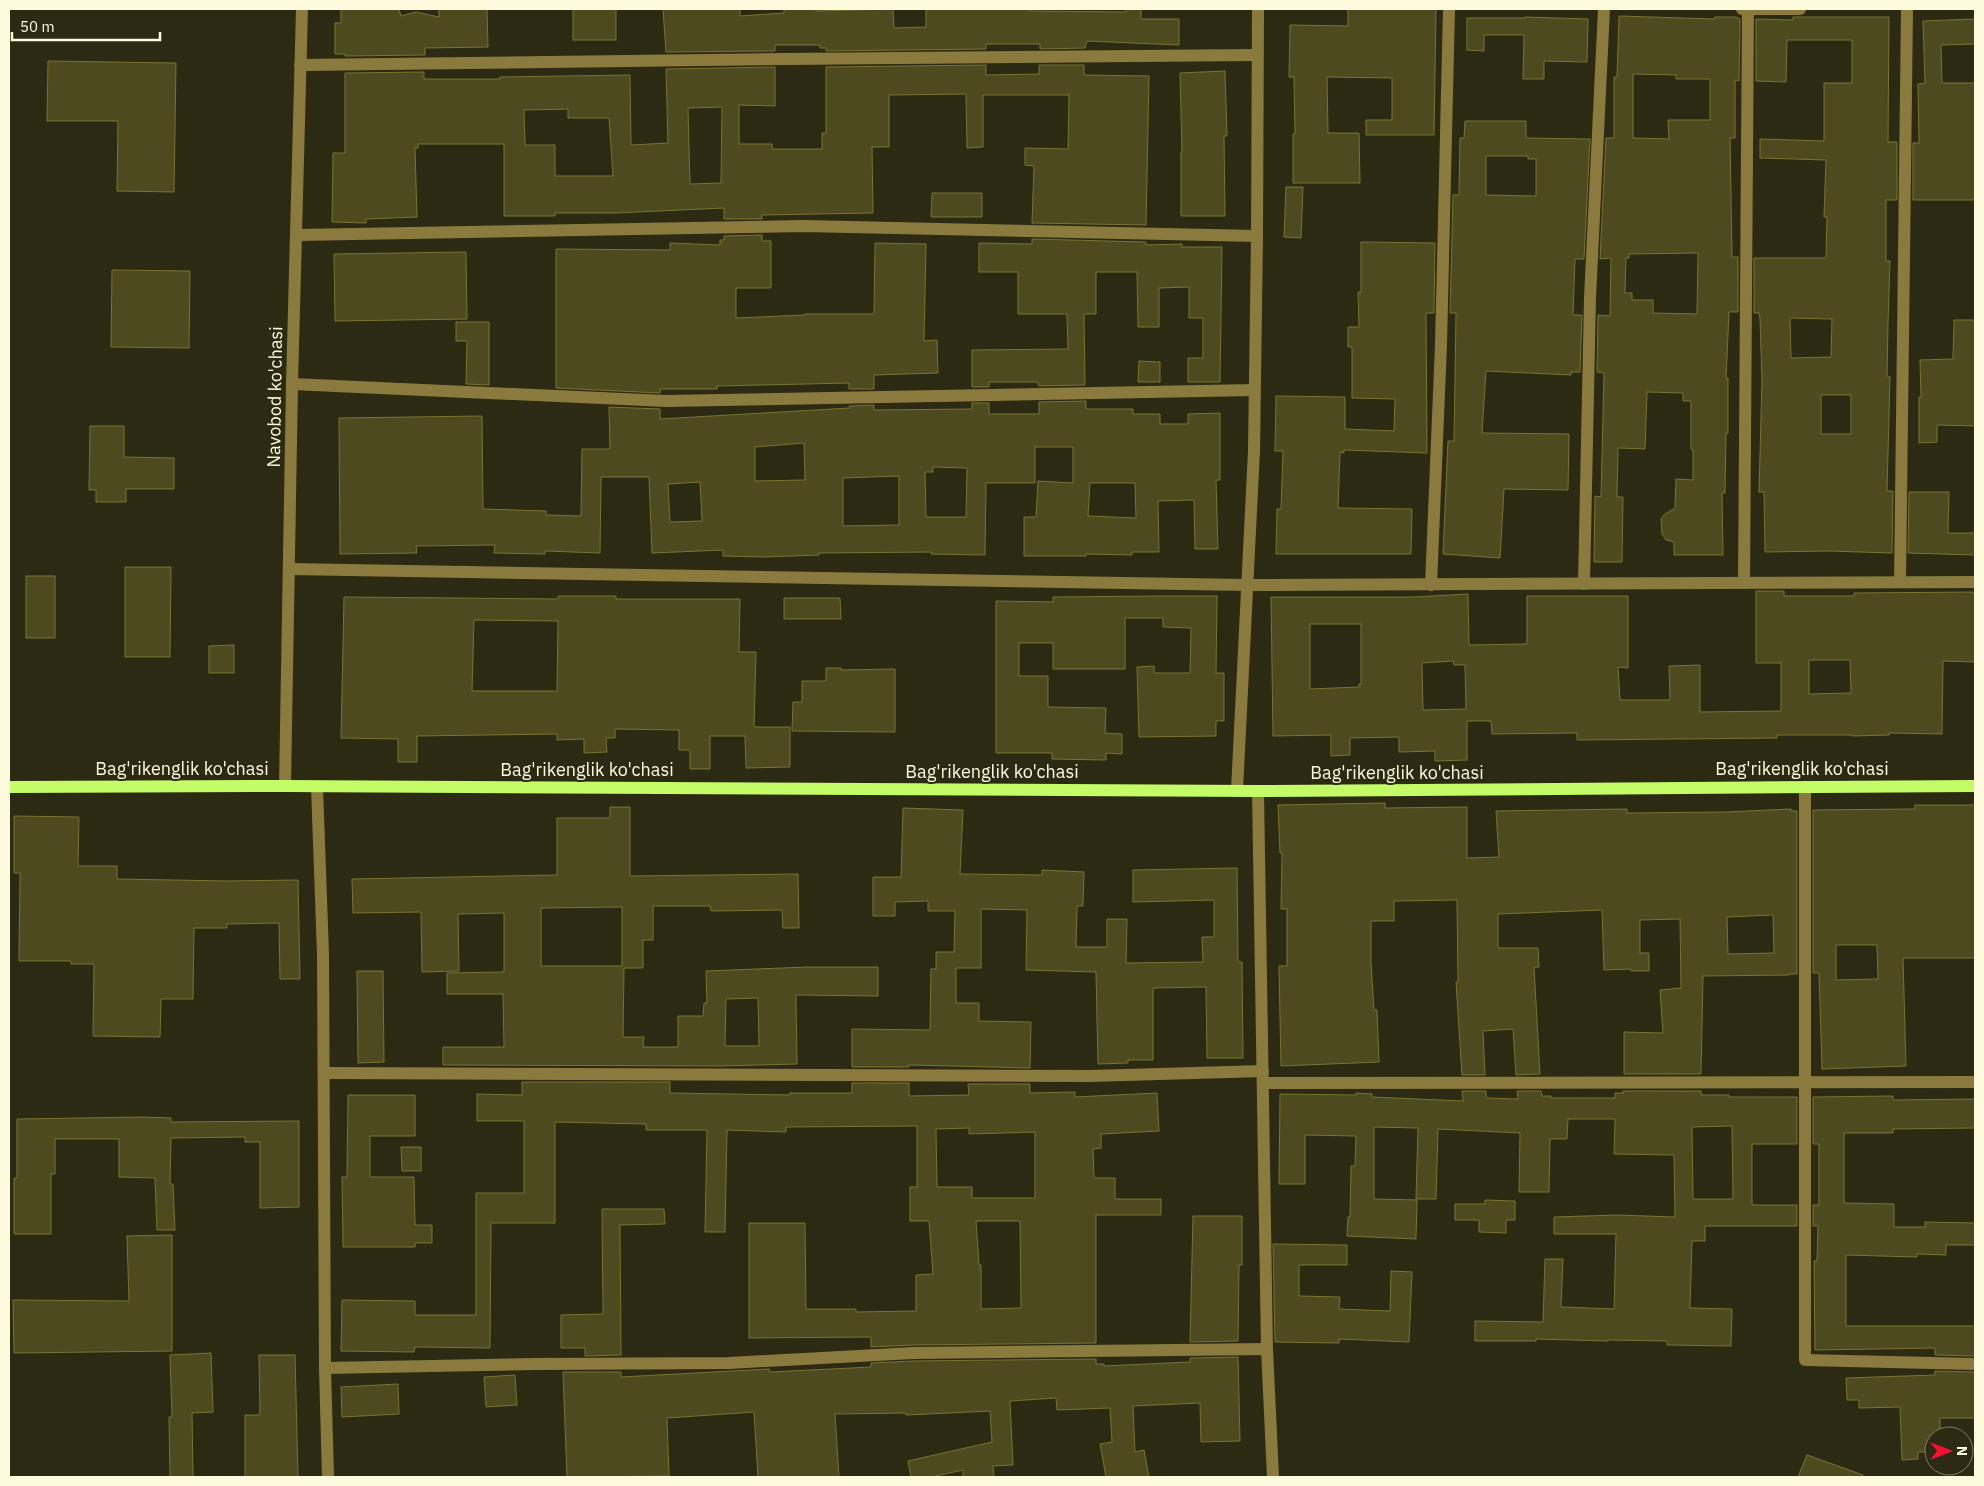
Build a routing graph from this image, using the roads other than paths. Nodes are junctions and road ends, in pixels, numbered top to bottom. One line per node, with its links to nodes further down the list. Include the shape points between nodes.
1 (302, 9): 10 (street, Navobod ko'chasi)
2 (1258, 9): 9 (street)
3 (1449, 9): 21 (street, via 1442,345)
4 (1604, 9): 19 (street, via 1590,298)
5 (1742, 9): 6 (street)
6 (1748, 9): 7 (street); 18 (street)
7 (1800, 9)
8 (1907, 9): 16 (street)
9 (1257, 55): 10 (street); 12 (street)
10 (300, 65): 11 (street, Navobod ko'chasi)
11 (297, 235): 12 (street, via 804,226); 13 (street, Navobod ko'chasi)
12 (1257, 236): 14 (street)
13 (292, 384): 14 (street, via 666,401); 15 (street, Navobod ko'chasi)
14 (1254, 390): 20 (street)
15 (289, 569): 20 (street); 22 (street, Navobod ko'chasi)
16 (1900, 582): 17 (street); 18 (street)
17 (1975, 582)
18 (1744, 583): 19 (street)
19 (1584, 584): 21 (street)
20 (1247, 585): 21 (street); 27 (street)
21 (1431, 585)
22 (285, 786): 24 (main road, Bag'rikenglik ko'chasi); 25 (main road, Bag'rikenglik ko'chasi)
23 (1975, 786): 26 (main road, Bag'rikenglik ko'chasi)
24 (9, 787)
25 (317, 787): 27 (main road, Bag'rikenglik ko'chasi); 29 (street)
26 (1805, 787): 28 (main road, Bag'rikenglik ko'chasi); 31 (street)
27 (1237, 790): 28 (main road, Bag'rikenglik ko'chasi)
28 (1258, 791): 30 (street)
29 (324, 1073): 30 (street); 35 (street)
30 (1264, 1077): 31 (street); 33 (street)
31 (1805, 1082): 32 (street); 34 (street, via 1805,1360)
32 (1975, 1082)
33 (1267, 1349): 35 (street, via 913,1352 729,1363); 37 (street)
34 (1975, 1364)
35 (325, 1368): 36 (street)
36 (328, 1477)
37 (1273, 1477)

